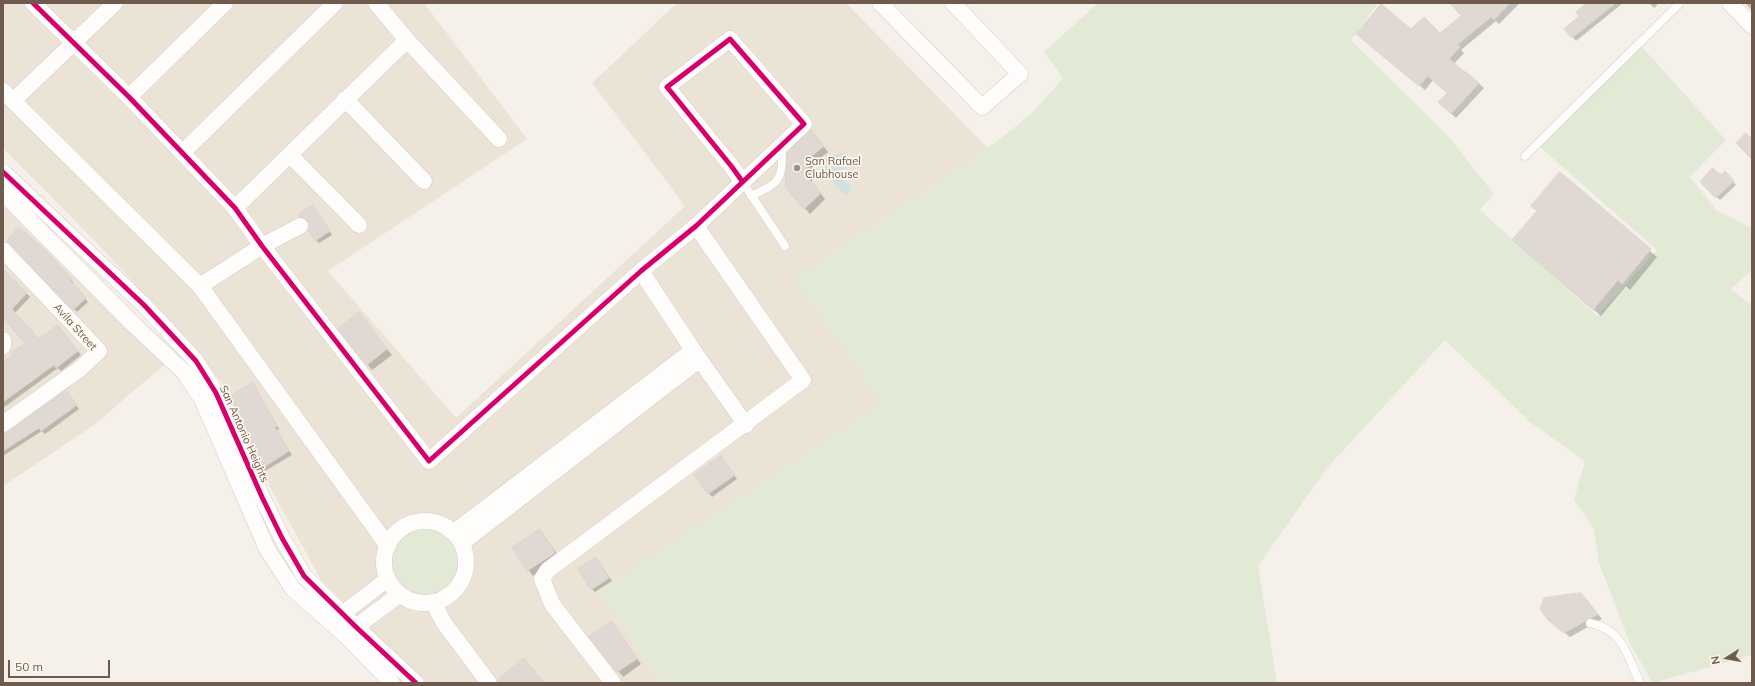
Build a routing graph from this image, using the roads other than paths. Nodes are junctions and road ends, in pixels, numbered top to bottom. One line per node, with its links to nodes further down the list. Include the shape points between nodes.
1 (33, 3): 12 (street)
2 (115, 3): 12 (street)
3 (225, 3): 14 (street)
4 (335, 3): 18 (street)
5 (376, 3): 11 (street)
6 (880, 3): 7 (street, via 982,107 1020,74)
7 (953, 3)
8 (1680, 3): 20 (lane)
9 (1730, 3): 10 (street)
10 (1752, 26)
11 (407, 40): 15 (street); 16 (street)
12 (73, 44): 13 (street); 14 (street)
13 (8, 96): 34 (street)
14 (129, 97): 18 (street)
15 (346, 100): 19 (street); 22 (street)
16 (500, 139)
17 (777, 148): 23 (street); 23 (street, via 804,124 730,39 667,87); 25 (lane, via 782,155 779,180)
18 (183, 152): 26 (street)
19 (290, 155): 26 (street); 27 (street)
20 (1525, 156)
21 (4, 173): 45 (street, San Antonio Heights, via 144,305 196,361 216,393 282,538 304,576)
22 (424, 181)
23 (742, 182): 25 (lane); 29 (street)
24 (3, 193): 45 (street, San Antonio Heights, via 184,372 211,418 267,548 294,589)
25 (751, 196): 31 (lane)
26 (235, 208): 30 (street)
27 (359, 225)
28 (300, 226): 30 (street)
29 (696, 226): 33 (street); 39 (street, via 803,380)
30 (262, 246): 33 (street, via 428,461); 34 (street)
31 (785, 246)
32 (3, 250): 38 (street, Avila Street, via 99,351 81,368)
33 (641, 271): 37 (street)
34 (200, 286): 41 (street)
35 (3, 340): 36 (street)
36 (3, 346)
37 (696, 355): 39 (street); 40 (street)
38 (3, 424)
39 (746, 425): 51 (street, via 548,570 542,579 552,604)
40 (458, 537): 41 (street, via 443,525 417,521 395,534); 44 (street, via 466,555 462,580 445,598)
41 (388, 546): 42 (street, via 385,556)
42 (388, 579): 43 (street); 45 (street)
43 (400, 594): 44 (street, via 410,600); 47 (street)
44 (433, 602): 50 (street, via 444,623)
45 (336, 619): 47 (street, San Antonio Heights)
46 (1590, 623): 52 (lane, via 1602,625 1613,632 1624,647)
47 (350, 631): 48 (street, San Antonio Heights); 49 (street, San Antonio Heights)
48 (392, 683)
49 (416, 683)
50 (489, 683)
51 (613, 683)
52 (1640, 683)

